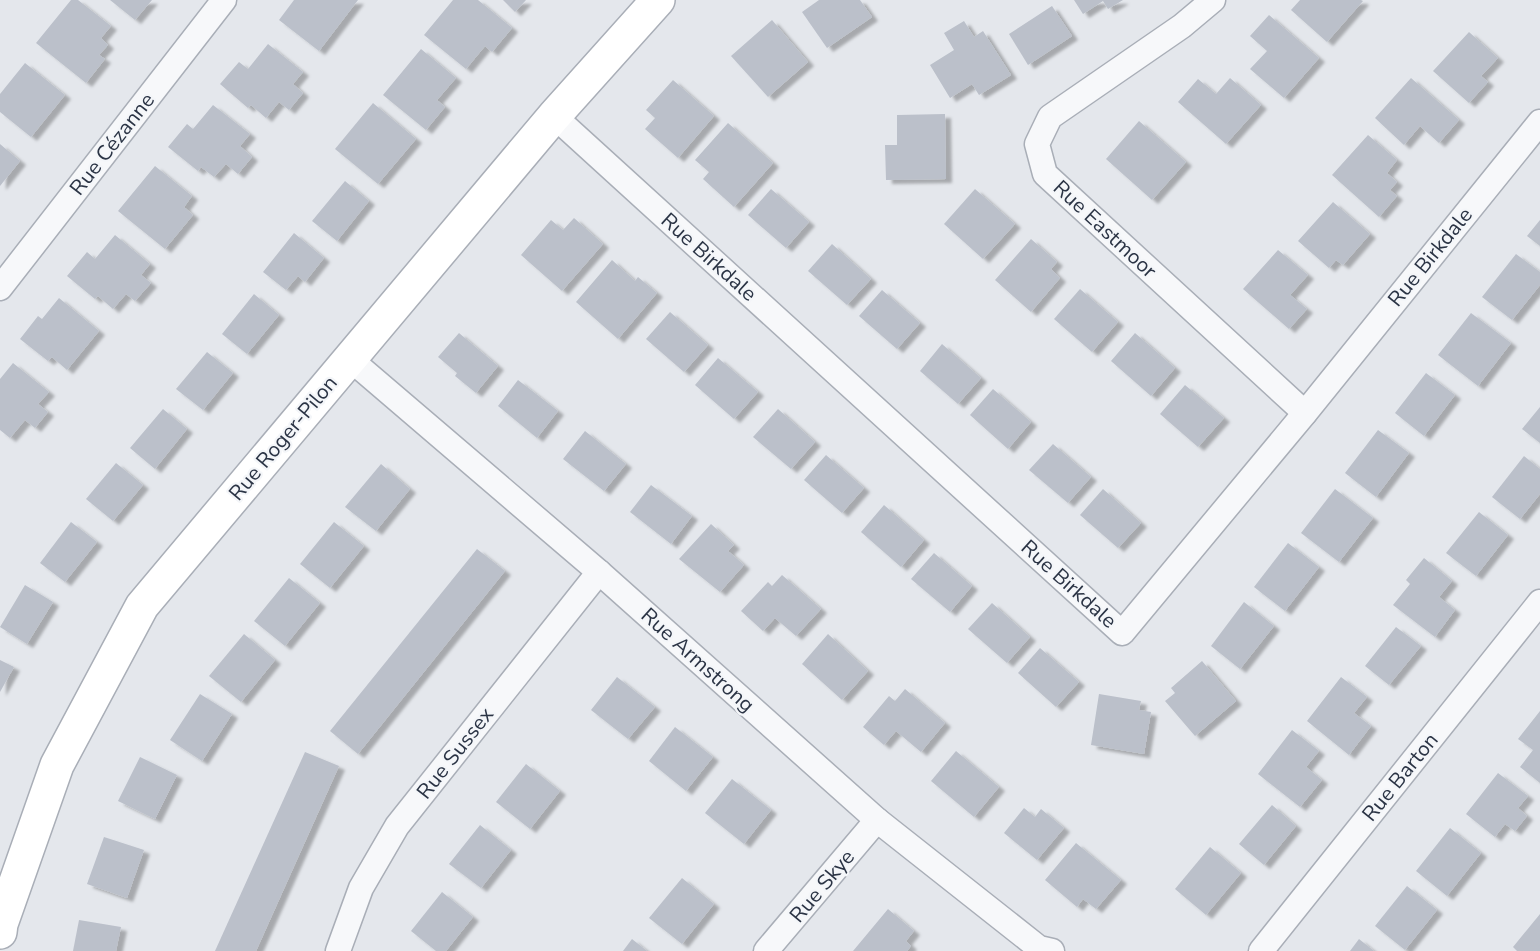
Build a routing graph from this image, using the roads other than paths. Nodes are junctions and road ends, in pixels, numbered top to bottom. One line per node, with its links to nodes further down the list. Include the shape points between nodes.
1 (224, 0): 6 (street, Rue Cézanne)
2 (658, 0): 4 (street, Rue Roger-Pilon)
3 (1213, 0): 8 (street, Rue Eastmoor, via 1182,26 1050,117 1037,144 1045,174)
4 (554, 116): 7 (street, Rue Roger-Pilon); 8 (street, Rue Birkdale, via 1122,633)
5 (1540, 122): 8 (street, Rue Birkdale)
6 (0, 288)
7 (350, 359): 9 (street, Rue Armstrong); 12 (street, Rue Roger-Pilon, via 142,606 57,765)
8 (1305, 413)
9 (598, 572): 11 (street, Rue Armstrong); 13 (street, Rue Sussex, via 397,826 361,888)
10 (1540, 602): 16 (street, Rue Barton)
11 (877, 820): 14 (street, Rue Skye); 15 (street, Rue Armstrong, via 1039,948)
12 (0, 932)
13 (338, 951)
14 (766, 951)
15 (1052, 951)
16 (1261, 951)

